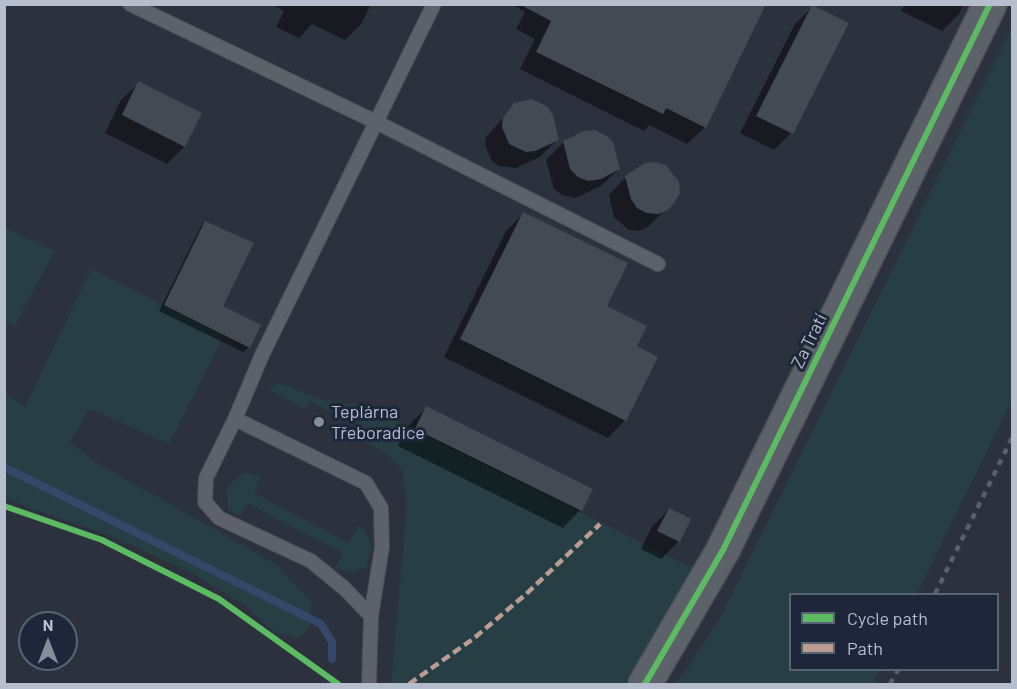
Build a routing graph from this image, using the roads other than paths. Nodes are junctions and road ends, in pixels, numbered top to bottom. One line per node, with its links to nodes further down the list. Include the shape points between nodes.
1 (130, 4): 4 (lane)
2 (434, 4): 4 (lane)
3 (990, 4): 9 (street, Za Tratí, via 723,550)
4 (376, 122): 5 (lane); 6 (lane, via 262,355)
5 (658, 264)
6 (235, 419): 7 (lane, via 366,483 381,508 382,547); 7 (lane, via 206,478 205,502 219,518 311,561)
7 (371, 616): 8 (lane)
8 (369, 684)
9 (645, 684)

